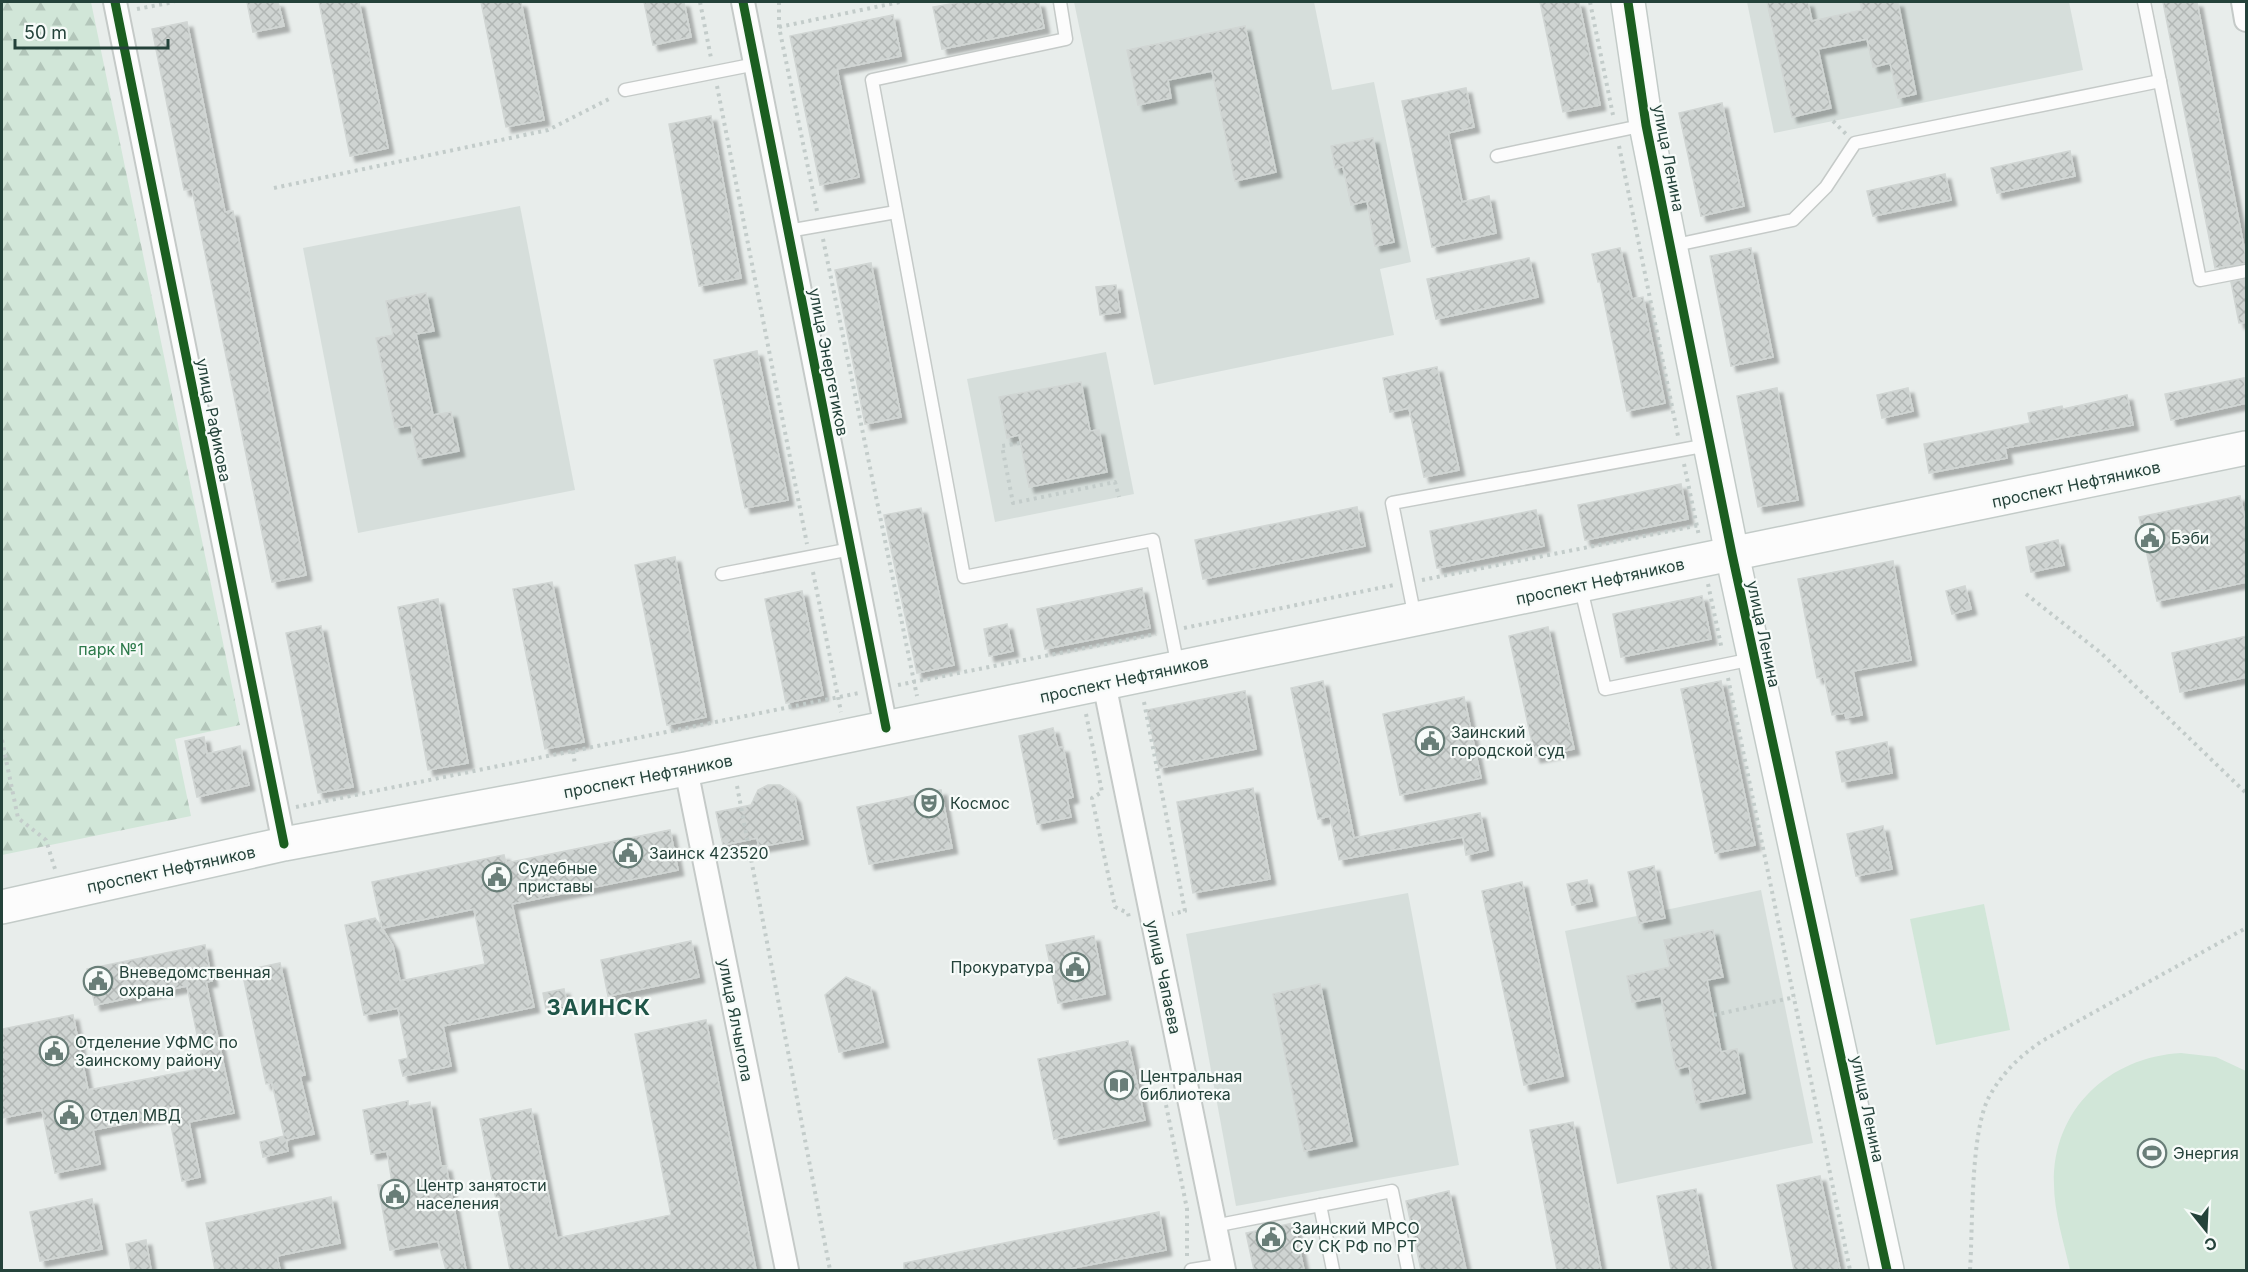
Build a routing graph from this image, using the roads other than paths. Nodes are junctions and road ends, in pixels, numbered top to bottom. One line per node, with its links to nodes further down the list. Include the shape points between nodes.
1 (115, 2): 29 (street, улица Рафикова)
2 (749, 2): 8 (street, улица Энергетиков)
3 (1060, 2): 13 (lane, via 1066,39 872,80)
4 (1628, 2): 11 (main road, улица Ленина)
5 (2144, 2): 9 (lane)
6 (2243, 2): 7 (street)
7 (2247, 20)
8 (756, 64): 10 (lane); 14 (street, улица Энергетиков)
9 (2160, 81): 15 (lane, via 1855,143 1826,187 1793,220); 16 (lane, via 2200,280)
10 (625, 90)
11 (1631, 128): 12 (lane); 15 (main road, улица Ленина)
12 (1497, 156)
13 (896, 212): 14 (lane); 25 (lane, via 964,577 1153,540)
14 (788, 231): 19 (street, улица Энергетиков)
15 (1670, 246): 17 (main road, улица Ленина)
16 (2247, 271)
17 (1695, 447): 20 (main road, улица Ленина); 23 (lane, via 1392,503)
18 (2247, 448): 20 (main road, проспект Нефтяников)
19 (851, 549): 21 (lane); 27 (street, улица Энергетиков)
20 (1717, 557): 22 (main road, проспект Нефтяников); 24 (main road, улица Ленина)
21 (722, 574)
22 (1580, 585): 23 (main road, проспект Нефтяников); 24 (lane, via 1605,689)
23 (1415, 619): 25 (main road, проспект Нефтяников)
24 (1740, 662): 38 (main road, улица Ленина, via 1827,990)
25 (1178, 668): 26 (main road, проспект Нефтяников)
26 (1104, 683): 27 (main road, проспект Нефтяников); 32 (street, улица Чапаева)
27 (886, 728): 28 (main road, проспект Нефтяников)
28 (686, 769): 29 (main road, проспект Нефтяников); 35 (street, улица Ялчыгола)
29 (284, 844): 30 (main road, проспект Нефтяников)
30 (2, 907)
31 (1320, 1205): 32 (lane); 36 (lane); 37 (lane, via 1392,1191)
32 (1214, 1226): 34 (street, улица Чапаева)
33 (1189, 1265): 34 (lane)
34 (1223, 1268)
35 (787, 1270)
36 (1333, 1270)
37 (1408, 1270)
38 (1887, 1270)

